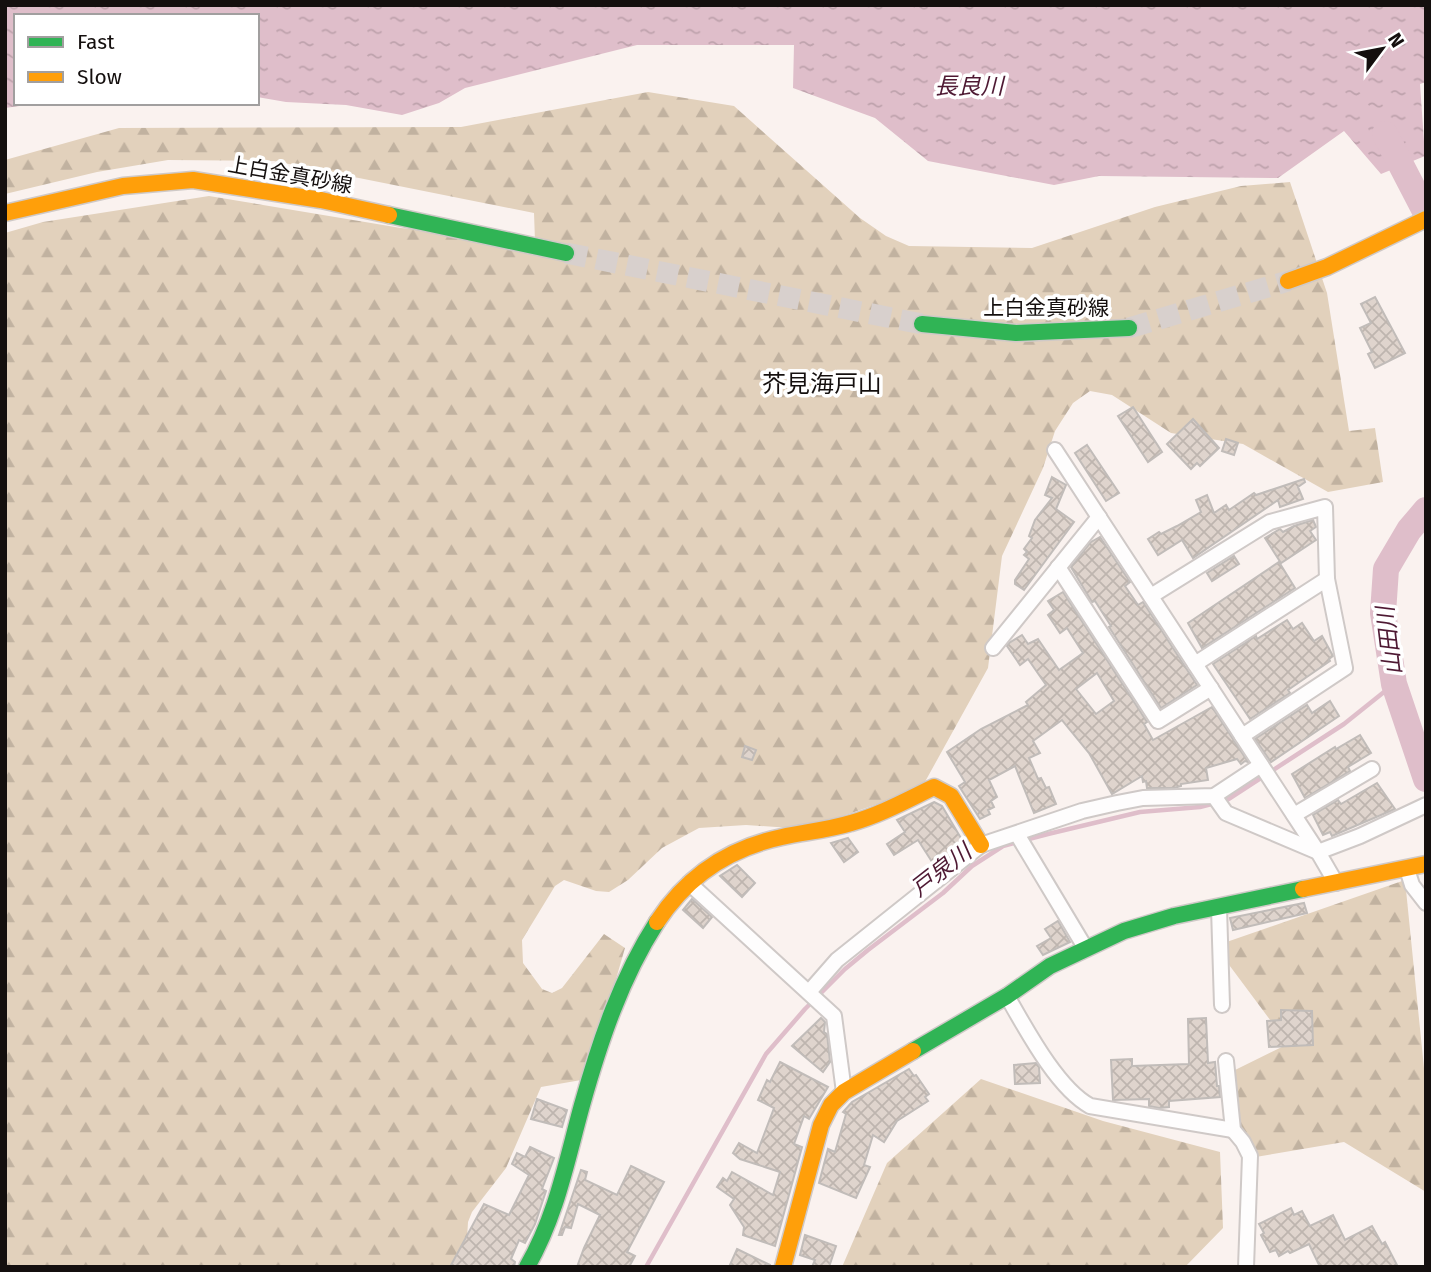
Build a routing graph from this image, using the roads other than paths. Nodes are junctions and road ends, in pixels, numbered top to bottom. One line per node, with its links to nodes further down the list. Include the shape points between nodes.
1 (5, 213): 3 (street, 上白金真砂線, via 123,186 193,180 321,200)
2 (1426, 219): 4 (street)
3 (566, 253)
4 (1288, 281)
5 (922, 324): 6 (street, 上白金真砂線, via 1016,333)
6 (1129, 328)
7 (1055, 450): 8 (street)
8 (1099, 517): 9 (street); 11 (street)
9 (1058, 567): 12 (street); 14 (street, via 1158,721)
10 (1327, 579): 11 (street, via 1325,507 1270,522); 13 (street); 15 (street, via 1345,668)
11 (1151, 596): 13 (street)
12 (993, 648)
13 (1195, 664): 14 (street)
14 (1211, 688): 15 (street)
15 (1242, 736): 17 (street)
16 (1372, 769): 20 (street)
17 (1266, 773): 18 (street); 20 (street)
18 (1218, 802): 21 (street, via 1143,798 1082,811); 23 (street)
19 (1426, 805): 23 (street)
20 (1294, 816): 23 (street)
21 (1017, 834): 22 (street); 30 (street)
22 (981, 845): 26 (street, via 951,796 934,787 876,816 740,849); 32 (street, via 837,960)
23 (1318, 852): 27 (street)
24 (1426, 864): 25 (street)
25 (1407, 869): 27 (street); 28 (street)
26 (690, 883): 32 (street); 37 (street, via 666,909 630,967 607,1023 550,1223)
27 (1336, 883): 29 (street)
28 (1426, 904)
29 (1219, 908): 30 (street, via 1124,931); 33 (street)
30 (1086, 949): 31 (street, via 1050,966)
31 (1007, 996): 35 (street); 36 (street, via 1034,1043 1077,1098 1090,1106)
32 (816, 998): 35 (street, via 834,1016)
33 (1222, 1005)
34 (1226, 1061): 36 (street)
35 (844, 1093): 38 (street, via 831,1105 821,1125)
36 (1233, 1130): 39 (street, via 1250,1156)
37 (527, 1267)
38 (783, 1267)
39 (1245, 1267)

